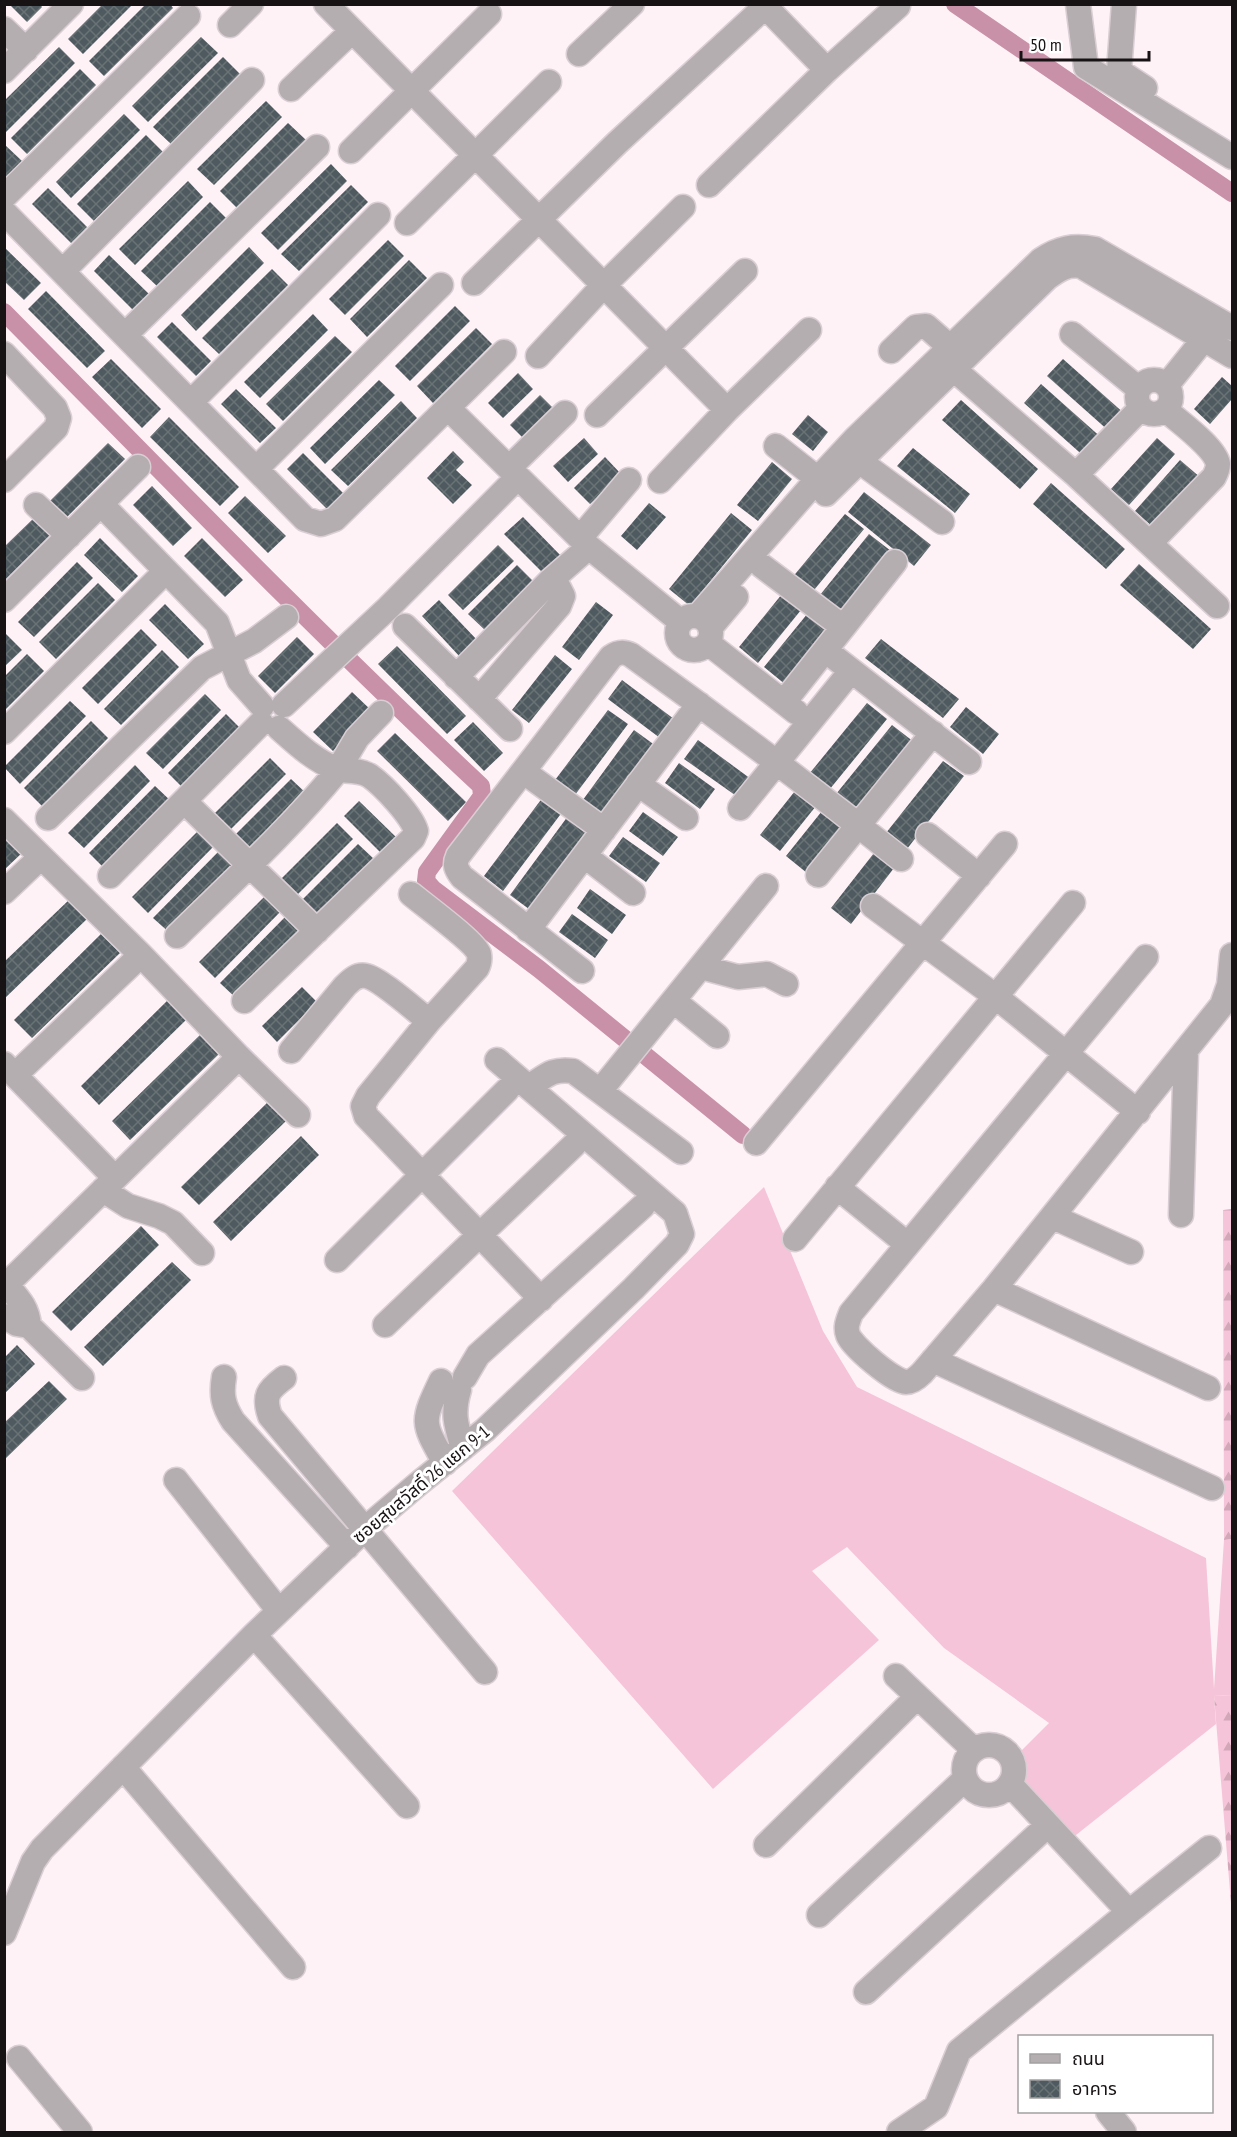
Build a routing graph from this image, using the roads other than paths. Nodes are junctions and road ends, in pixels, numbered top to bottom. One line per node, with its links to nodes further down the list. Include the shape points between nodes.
1 (70, 4): 14 (street)
2 (251, 4): 11 (street)
3 (326, 4): 13 (street)
4 (632, 4): 15 (street)
5 (765, 5): 16 (street); 32 (street)
6 (898, 6): 16 (street)
7 (1124, 12): 22 (street, via 1119,71)
8 (489, 14): 21 (street)
9 (1079, 14): 26 (street, via 1086,67)
10 (188, 16): 28 (street)
11 (230, 25)
12 (4, 29): 14 (street)
13 (352, 31): 20 (street); 21 (street)
14 (26, 50): 17 (street)
15 (579, 54)
16 (827, 70): 27 (street)
17 (4, 71)
18 (252, 80): 35 (street)
19 (549, 82): 25 (street)
20 (291, 89)
21 (411, 91): 24 (street); 25 (street)
22 (1233, 144)
23 (317, 147): 42 (street)
24 (351, 151)
25 (476, 157): 32 (street); 33 (street)
26 (1233, 157)
27 (709, 185)
28 (4, 197)
29 (683, 207): 38 (street)
30 (4, 212): 35 (street)
31 (378, 215): 53 (street)
32 (538, 220): 36 (street); 38 (street)
33 (407, 223)
34 (745, 271): 44 (street)
35 (63, 272): 42 (street)
36 (474, 283)
37 (441, 285): 62 (street)
38 (603, 286): 44 (street); 48 (street)
39 (1225, 324): 43 (street); 50 (street, via 1095,249 1076,246 1055,250 1041,260)
40 (809, 330): 55 (street)
41 (1072, 334): 52 (street)
42 (125, 335): 53 (street)
43 (1204, 341): 49 (street); 50 (street, via 1091,272 1072,265 1060,268); 51 (street)
44 (666, 349): 55 (street); 58 (street)
45 (891, 351): 50 (street, via 916,327 926,326)
46 (504, 352): 54 (street)
47 (4, 354): 66 (street, via 55,408 59,418 56,428)
48 (538, 356)
49 (1233, 356)
50 (948, 358): 60 (street, via 892,402); 64 (street)
51 (1167, 385): 52 (street, via 1148,381); 56 (street, via 1172,398)
52 (1140, 399): 56 (street, via 1152,414); 64 (street)
53 (191, 402): 62 (street)
54 (448, 408): 62 (street, via 334,519 321,524 305,519); 63 (street)
55 (727, 410): 68 (street)
56 (1166, 410): 74 (street, via 1212,451 1218,468 1214,477)
57 (565, 413): 63 (street)
58 (597, 415)
59 (776, 446): 65 (street)
60 (853, 455): 65 (street); 71 (street); 76 (street)
61 (138, 467): 69 (street)
62 (256, 469)
63 (513, 473): 73 (street); 93 (street, via 388,608)
64 (1076, 475): 74 (street)
65 (818, 479): 83 (street)
66 (4, 480)
67 (629, 480): 73 (street)
68 (660, 481)
69 (100, 504): 72 (street); 77 (street)
70 (36, 505): 72 (street)
71 (942, 522)
72 (69, 536): 79 (street)
73 (585, 542): 78 (street); 83 (street)
74 (1150, 543): 80 (street)
75 (896, 562): 84 (street)
76 (762, 566): 83 (street); 84 (street)
77 (165, 572): 86 (street, via 217,623); 96 (street)
78 (550, 581): 88 (street); 89 (street, via 563,596 559,606)
79 (4, 600)
80 (1216, 606)
81 (286, 617): 86 (street)
82 (405, 626): 88 (street)
83 (699, 627): 90 (street)
84 (843, 627): 85 (street)
85 (825, 650): 87 (street); 90 (street)
86 (229, 654): 93 (street, via 239,680); 105 (street, via 202,668)
87 (851, 671): 94 (street); 97 (street)
88 (456, 677): 89 (street)
89 (479, 699): 95 (street)
90 (784, 702): 94 (street)
91 (699, 704): 98 (street); 101 (street, via 631,655 618,653 611,657); 102 (street)
92 (381, 713): 100 (street, via 357,738)
93 (271, 716): 100 (street, via 307,754); 103 (street)
94 (810, 722): 98 (street)
95 (510, 729)
96 (4, 732)
97 (933, 733): 99 (street); 108 (street)
98 (778, 762): 104 (street); 108 (street)
99 (969, 762)
100 (338, 770): 115 (street); 126 (street, via 370,776 408,814 416,831)
101 (524, 772): 109 (street); 125 (street, via 458,856 456,868)
102 (638, 784): 106 (street); 109 (street)
103 (184, 801): 115 (street); 117 (street)
104 (740, 808)
105 (48, 818)
106 (686, 818)
107 (4, 820): 113 (street)
108 (858, 825): 114 (street); 116 (street)
109 (604, 830): 112 (street)
110 (928, 835): 118 (street)
111 (1005, 844): 118 (street)
112 (585, 856): 121 (street); 125 (street)
113 (41, 857): 120 (street); 129 (street)
114 (901, 859)
115 (250, 864): 126 (street); 127 (street)
116 (818, 875)
117 (111, 876)
118 (979, 876): 128 (street)
119 (766, 886): 132 (street)
120 (4, 892)
121 (633, 893)
122 (411, 894): 139 (street, via 479,952 477,968)
123 (1073, 903): 136 (street)
124 (873, 906): 128 (street)
125 (528, 930): 133 (street)
126 (317, 931): 137 (street)
127 (177, 936)
128 (922, 942): 136 (street); 151 (street)
129 (141, 956): 144 (street); 146 (street)
130 (1233, 956): 135 (street)
131 (1146, 957): 142 (street)
132 (701, 967): 134 (street, via 738,977 767,974); 138 (street)
133 (582, 970)
134 (786, 984)
135 (1231, 985): 143 (street, via 1222,1005)
136 (995, 996): 142 (street); 156 (street)
137 (244, 1001)
138 (674, 1001): 140 (street); 148 (street)
139 (429, 1021): 141 (street, via 376,981 365,975 355,977); 154 (street, via 363,1106 375,1127)
140 (717, 1036)
141 (291, 1051)
142 (1065, 1052): 149 (street); 162 (street)
143 (1186, 1052): 149 (street); 158 (street)
144 (238, 1057): 150 (street); 155 (street)
145 (497, 1060): 147 (street, ซอยสุขสวัสดิ์ 26 แยก 9-1)
146 (10, 1070): 155 (street)
147 (518, 1089): 148 (street, via 560,1069 573,1071); 154 (street); 177 (street, ซอยสุขสวัสดิ์ 26 แยก 9-1, via 675,1213 682,1233 677,1244 633,1289)
148 (600, 1091): 153 (street)
149 (1138, 1112): 159 (street)
150 (298, 1115)
151 (756, 1143)
152 (573, 1145): 160 (street)
153 (681, 1152)
154 (422, 1176): 160 (street); 165 (street)
155 (109, 1184): 163 (street, via 128,1206 173,1223); 166 (street)
156 (837, 1187): 161 (street); 162 (street)
157 (643, 1206): 168 (street)
158 (1181, 1215)
159 (1053, 1217): 164 (street); 167 (street)
160 (479, 1235): 168 (street); 170 (street)
161 (795, 1239)
162 (907, 1244): 172 (street, via 850,1313 848,1335 853,1345 897,1380 914,1380)
163 (202, 1252)
164 (1131, 1252)
165 (337, 1260)
166 (6, 1286): 171 (street, via 25,1306)
167 (994, 1289): 172 (street); 176 (street)
168 (541, 1299): 177 (street, via 478,1355 461,1360 450,1387 427,1412 426,1425)
169 (4, 1316): 171 (street)
170 (385, 1325)
171 (29, 1326): 174 (street)
172 (933, 1360): 179 (street)
173 (224, 1377): 181 (street, via 224,1407 233,1421)
174 (82, 1378)
175 (284, 1378): 180 (street, via 267,1395 270,1416)
176 (1208, 1388)
177 (454, 1456): 180 (street, ซอยสุขสวัสดิ์ 26 แยก 9-1)
178 (176, 1480): 182 (street)
179 (1212, 1488)
180 (365, 1529): 181 (street, ซอยสุขสวัสดิ์ 26 แยก 9-1); 184 (street)
181 (347, 1547): 182 (street, ซอยสุขสวัสดิ์ 26 แยก 9-1)
182 (279, 1611): 183 (street, ซอยสุขสวัสดิ์ 26 แยก 9-1)
183 (254, 1635): 188 (street, ซอยสุขสวัสดิ์ 26 แยก 9-1); 191 (street)
184 (485, 1672)
185 (896, 1676): 186 (street)
186 (917, 1697): 187 (street); 193 (street)
187 (974, 1750): 189 (street, via 965,1763); 190 (street, via 988,1745 1004,1749 1015,1769)
188 (123, 1767): 197 (street, ซอยสุขสวัสดิ์ 26 แยก 9-1, via 42,1849); 198 (street)
189 (965, 1779): 190 (street, via 975,1791 990,1796); 196 (street)
190 (1010, 1784): 192 (street)
191 (407, 1806)
192 (1048, 1825): 195 (street); 199 (street)
193 (766, 1845)
194 (1209, 1848): 195 (street)
195 (1129, 1912): 203 (street, via 959,2051 936,2107)
196 (819, 1915)
197 (4, 1933)
198 (293, 1967)
199 (866, 1992)
200 (19, 2058): 202 (street)
201 (1109, 2113): 204 (street)
202 (80, 2133)
203 (899, 2133)
204 (1124, 2133)

